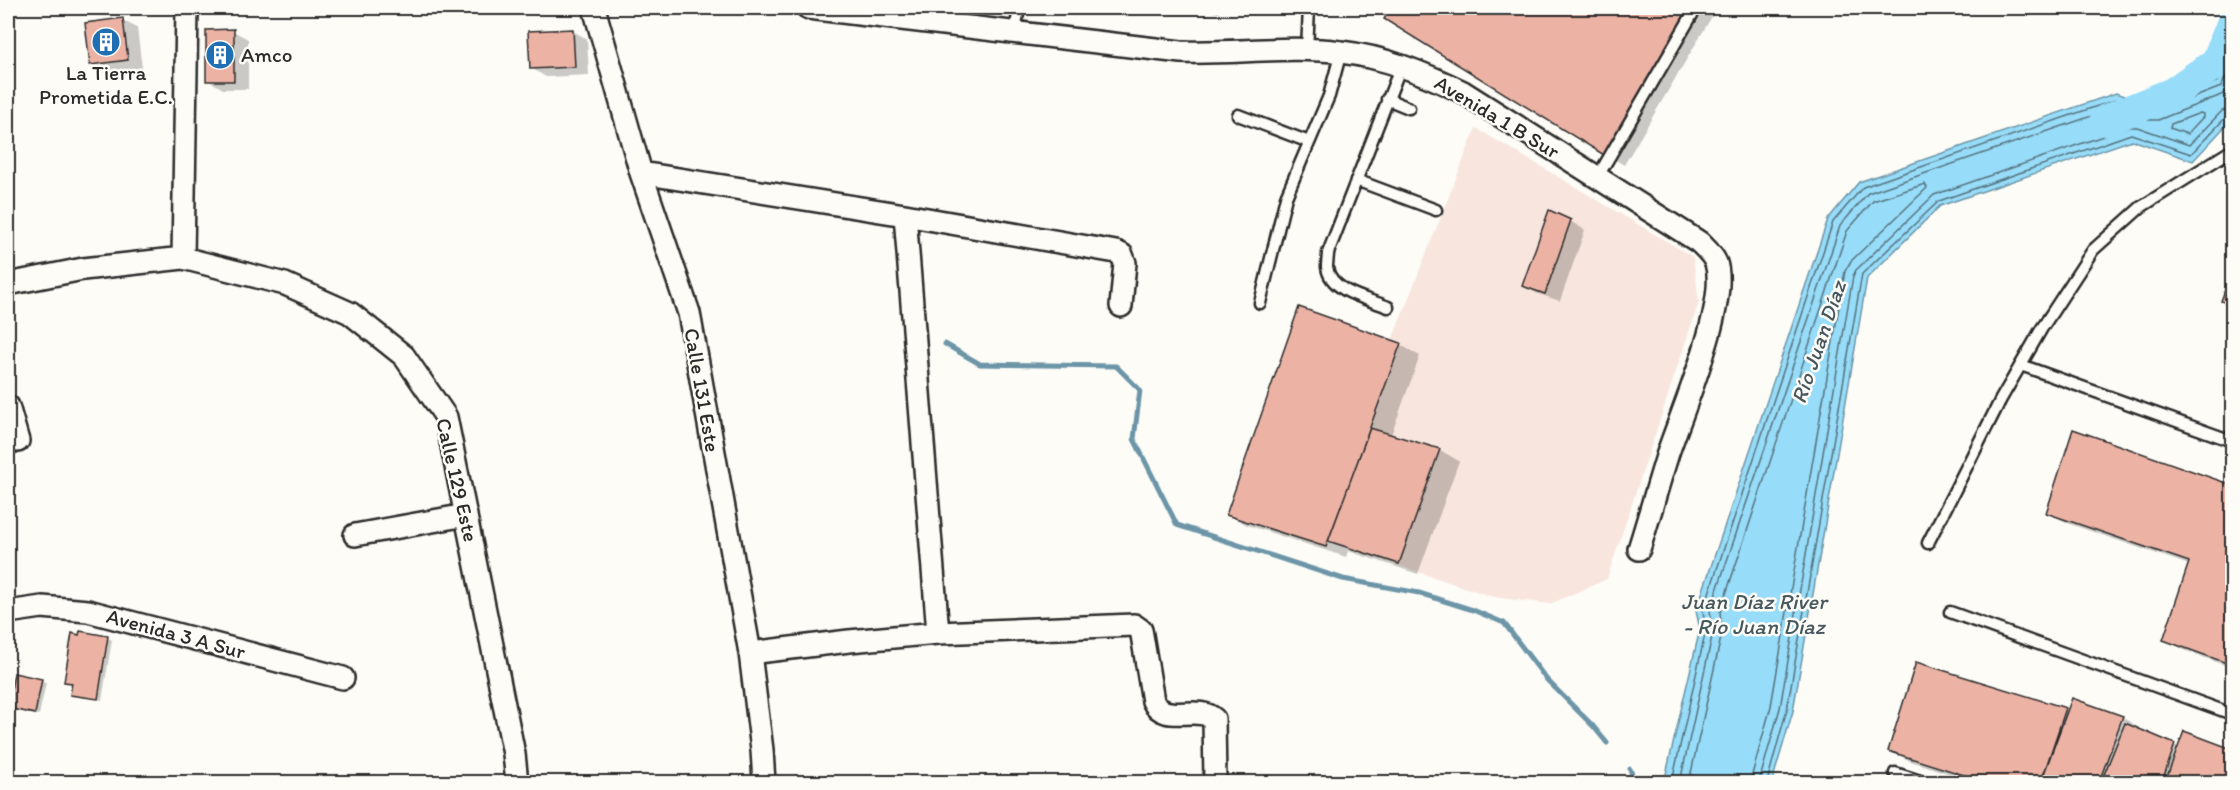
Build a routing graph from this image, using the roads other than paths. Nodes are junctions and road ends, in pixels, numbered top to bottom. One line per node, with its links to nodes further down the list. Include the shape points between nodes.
1 (187, 8): 21 (street)
2 (594, 8): 16 (street, Calle 131 Este)
3 (808, 8): 7 (street, Avenida 1 B Sur)
4 (1019, 8): 7 (lane)
5 (1310, 8): 8 (lane)
6 (1696, 8): 17 (lane)
7 (1015, 32): 8 (street, Avenida 1 B Sur, via 1181,52)
8 (1307, 50): 9 (street, Avenida 1 B Sur)
9 (1341, 52): 10 (street, Avenida 1 B Sur); 14 (lane, via 1329,96)
10 (1401, 66): 11 (lane); 17 (street, Avenida 1 B Sur, via 1462,93)
11 (1388, 99): 12 (lane); 18 (lane)
12 (1409, 108)
13 (1238, 115): 14 (lane)
14 (1309, 142): 23 (lane, via 1286,197)
15 (2229, 152): 26 (lane, via 2141,207 2093,250)
16 (641, 173): 20 (street); 37 (street, Calle 131 Este, via 689,313)
17 (1596, 178): 33 (street, Avenida 1 B Sur, via 1699,242 1716,263 1711,327)
18 (1356, 180): 19 (lane); 25 (lane, via 1328,253 1327,268 1336,284)
19 (1436, 210)
20 (905, 215): 24 (street, via 1119,253 1125,263); 36 (street)
21 (183, 258): 22 (street, Calle 129 Este, via 83,269); 30 (street, Calle 129 Este, via 285,284 350,313 404,356 446,417)
22 (8, 284)
23 (1260, 303)
24 (1121, 306)
25 (1388, 307)
26 (2021, 365): 29 (lane); 32 (lane)
27 (8, 406): 28 (street)
28 (18, 441)
29 (2232, 441)
30 (466, 515): 31 (street); 41 (street, Calle 129 Este)
31 (355, 535)
32 (1928, 543)
33 (1639, 549)
34 (8, 612): 38 (street, Avenida 3 A Sur, via 42,607 88,611)
35 (1950, 612): 39 (lane)
36 (938, 633): 37 (street); 43 (street, via 1134,625 1141,630 1153,701 1158,709 1206,714 1214,719)
37 (750, 653): 42 (street, Calle 131 Este)
38 (343, 678)
39 (2232, 714)
40 (1895, 773): 44 (lane)
41 (517, 783)
42 (764, 783)
43 (1215, 783)
44 (1923, 783)

